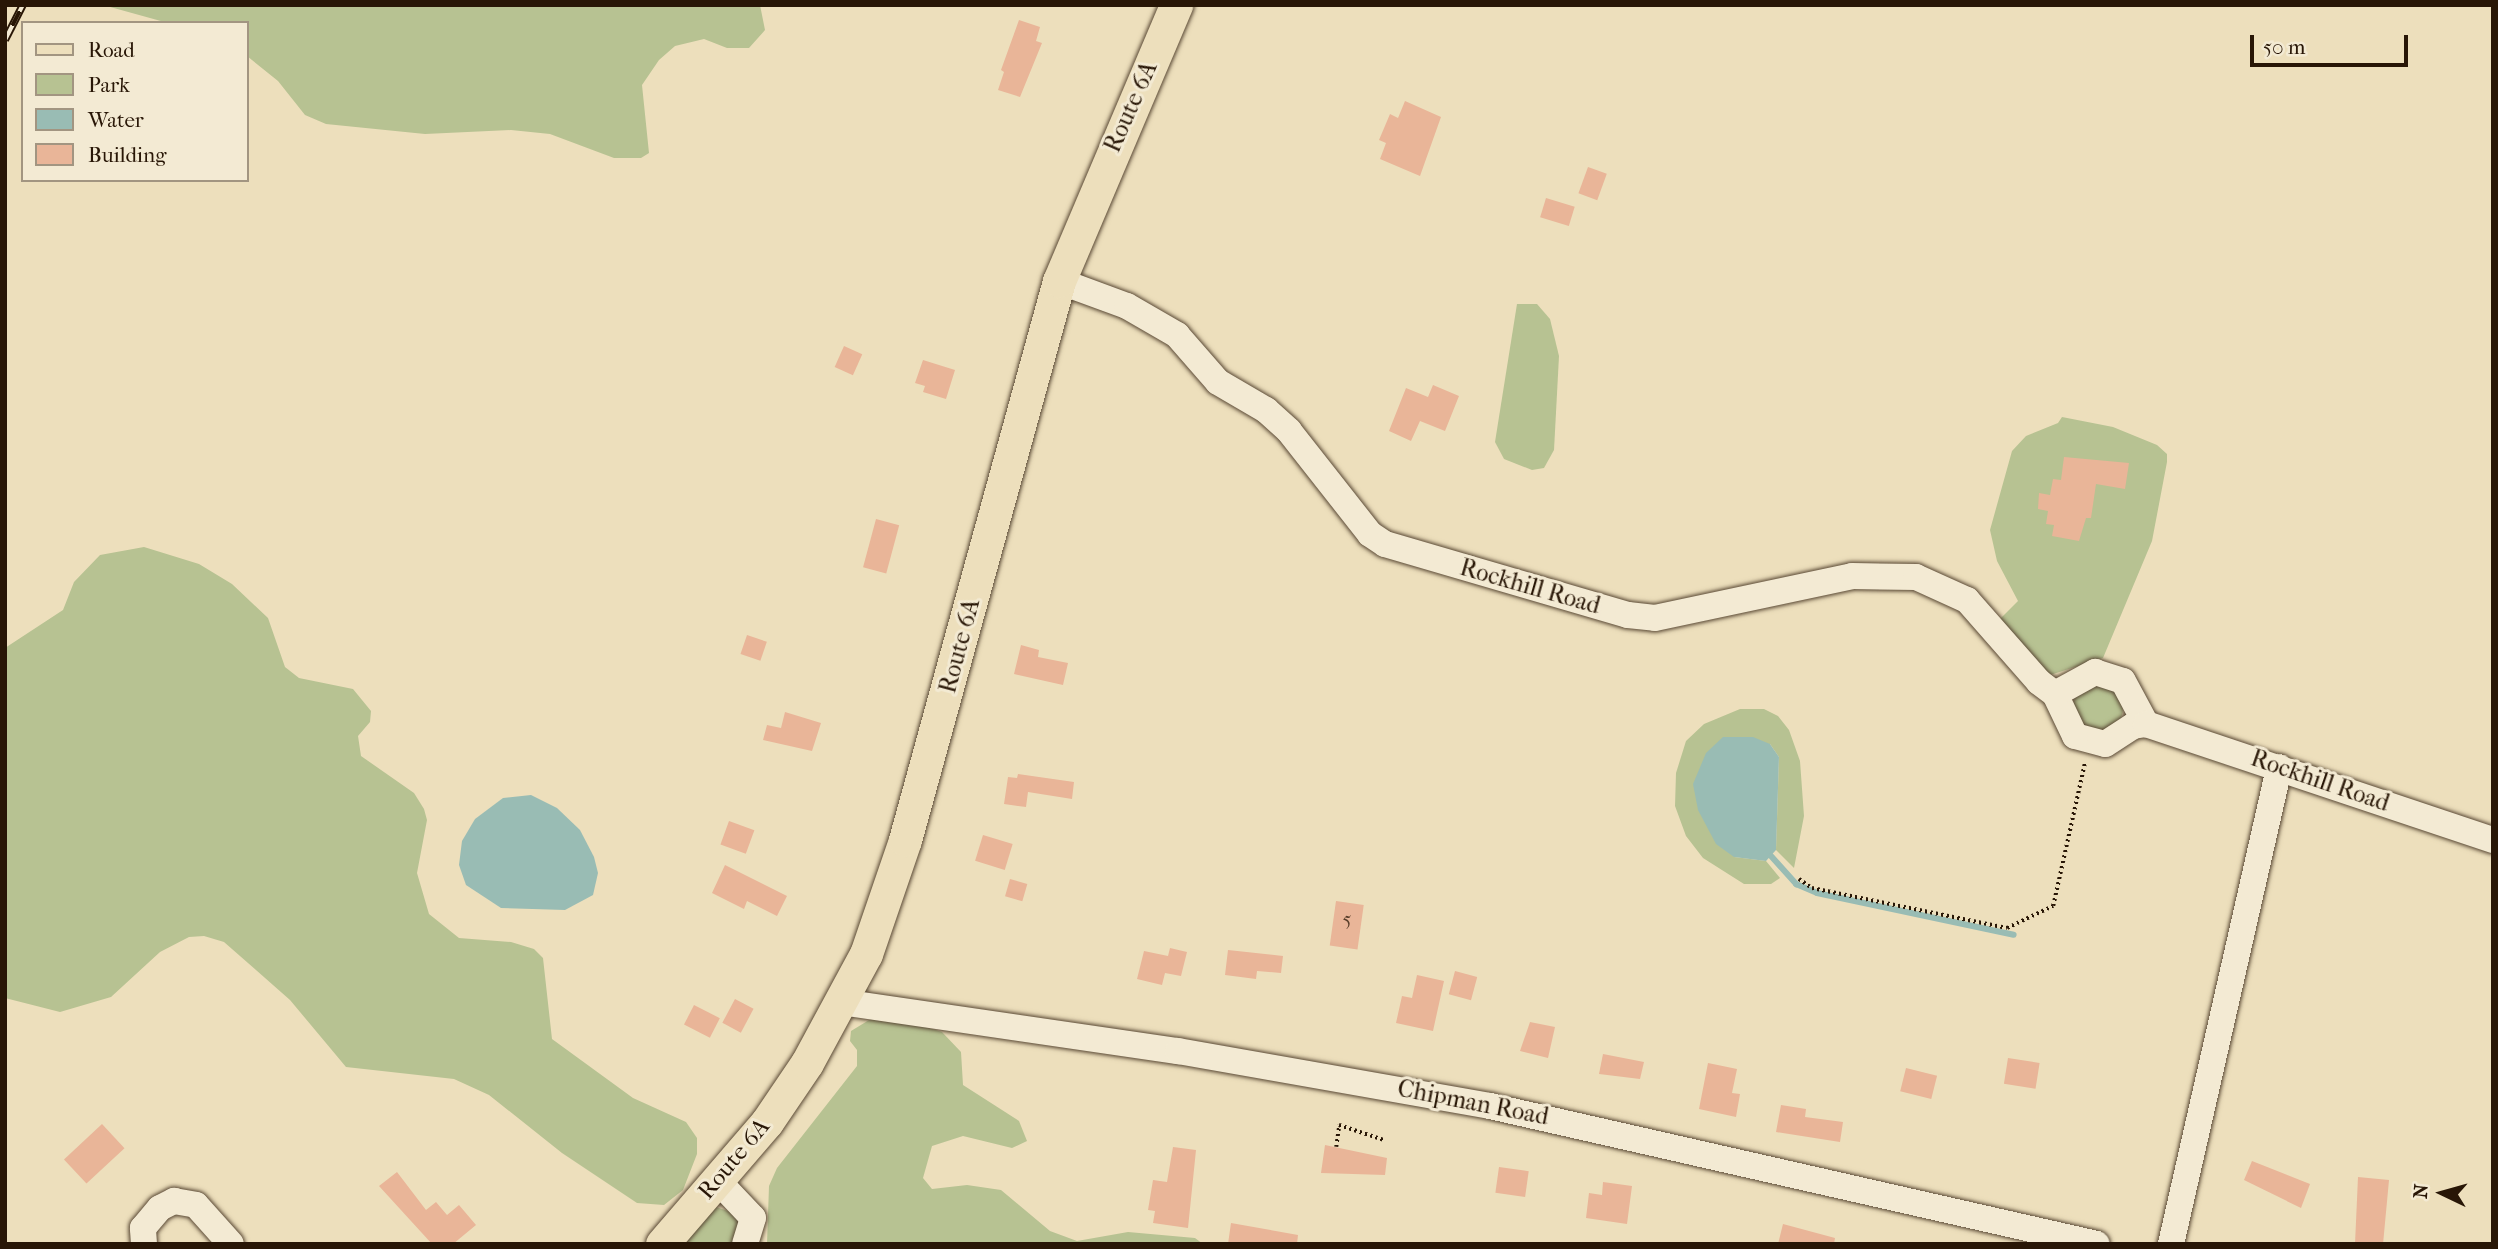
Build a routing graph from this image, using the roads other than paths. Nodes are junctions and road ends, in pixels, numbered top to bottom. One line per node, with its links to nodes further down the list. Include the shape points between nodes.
1 (1177, 5): 2 (main road, Route 6A)
2 (1059, 281): 3 (street, Rockhill Road, via 1127,306 1177,335 1218,382 1266,410 1289,432 1370,534 1385,544 1628,615 1654,618 1852,576 1916,577 1967,600); 7 (main road, Route 6A, via 905,841 866,954)
3 (2055, 694): 4 (street, Rockhill Road, via 2068,728 2090,743 2115,740 2133,726); 4 (street, via 2084,674 2105,672 2130,689)
4 (2146, 724): 5 (street, Rockhill Road)
5 (2279, 767): 6 (street, Rockhill Road); 14 (street)
6 (2493, 840)
7 (841, 1002): 8 (main road, Route 6A, via 767,1122); 13 (street, Chipman Road, via 1178,1051 1478,1103)
8 (717, 1180): 11 (main road, Route 6A); 12 (street, via 753,1218)
9 (144, 1244): 10 (street, via 143,1228 160,1208 174,1201 196,1205)
10 (231, 1244)
11 (662, 1244)
12 (745, 1244)
13 (2097, 1244)
14 (2171, 1244)

